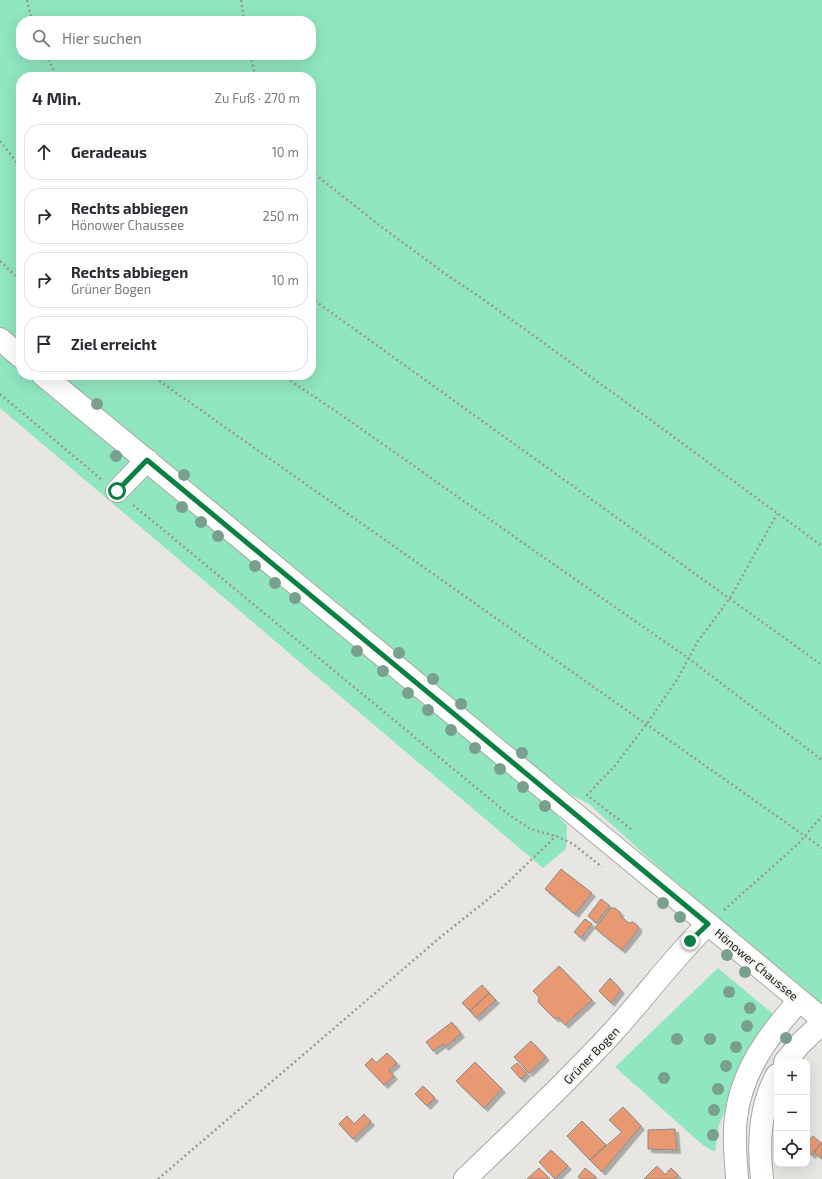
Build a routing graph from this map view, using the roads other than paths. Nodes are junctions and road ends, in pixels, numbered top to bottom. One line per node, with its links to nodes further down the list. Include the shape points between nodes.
1 (0, 339): 2 (main road)
2 (16, 353)
3 (49, 380): 4 (main road, Hönower Chaussee)
4 (147, 460): 5 (main road); 6 (main road, Hönower Chaussee)
5 (117, 491)
6 (708, 924): 7 (main road, Hönower Chaussee); 12 (main road, Grüner Bogen, via 690,941 613,1032)
7 (799, 1001): 8 (main road, Hönower Chaussee); 13 (main road, via 756,1056 747,1074 739,1098 735,1124)
8 (822, 1019)
9 (822, 1023): 10 (main road)
10 (787, 1059)
11 (774, 1082): 14 (main road, via 765,1103 762,1120 759,1157)
12 (465, 1179)
13 (738, 1179)
14 (762, 1179)

